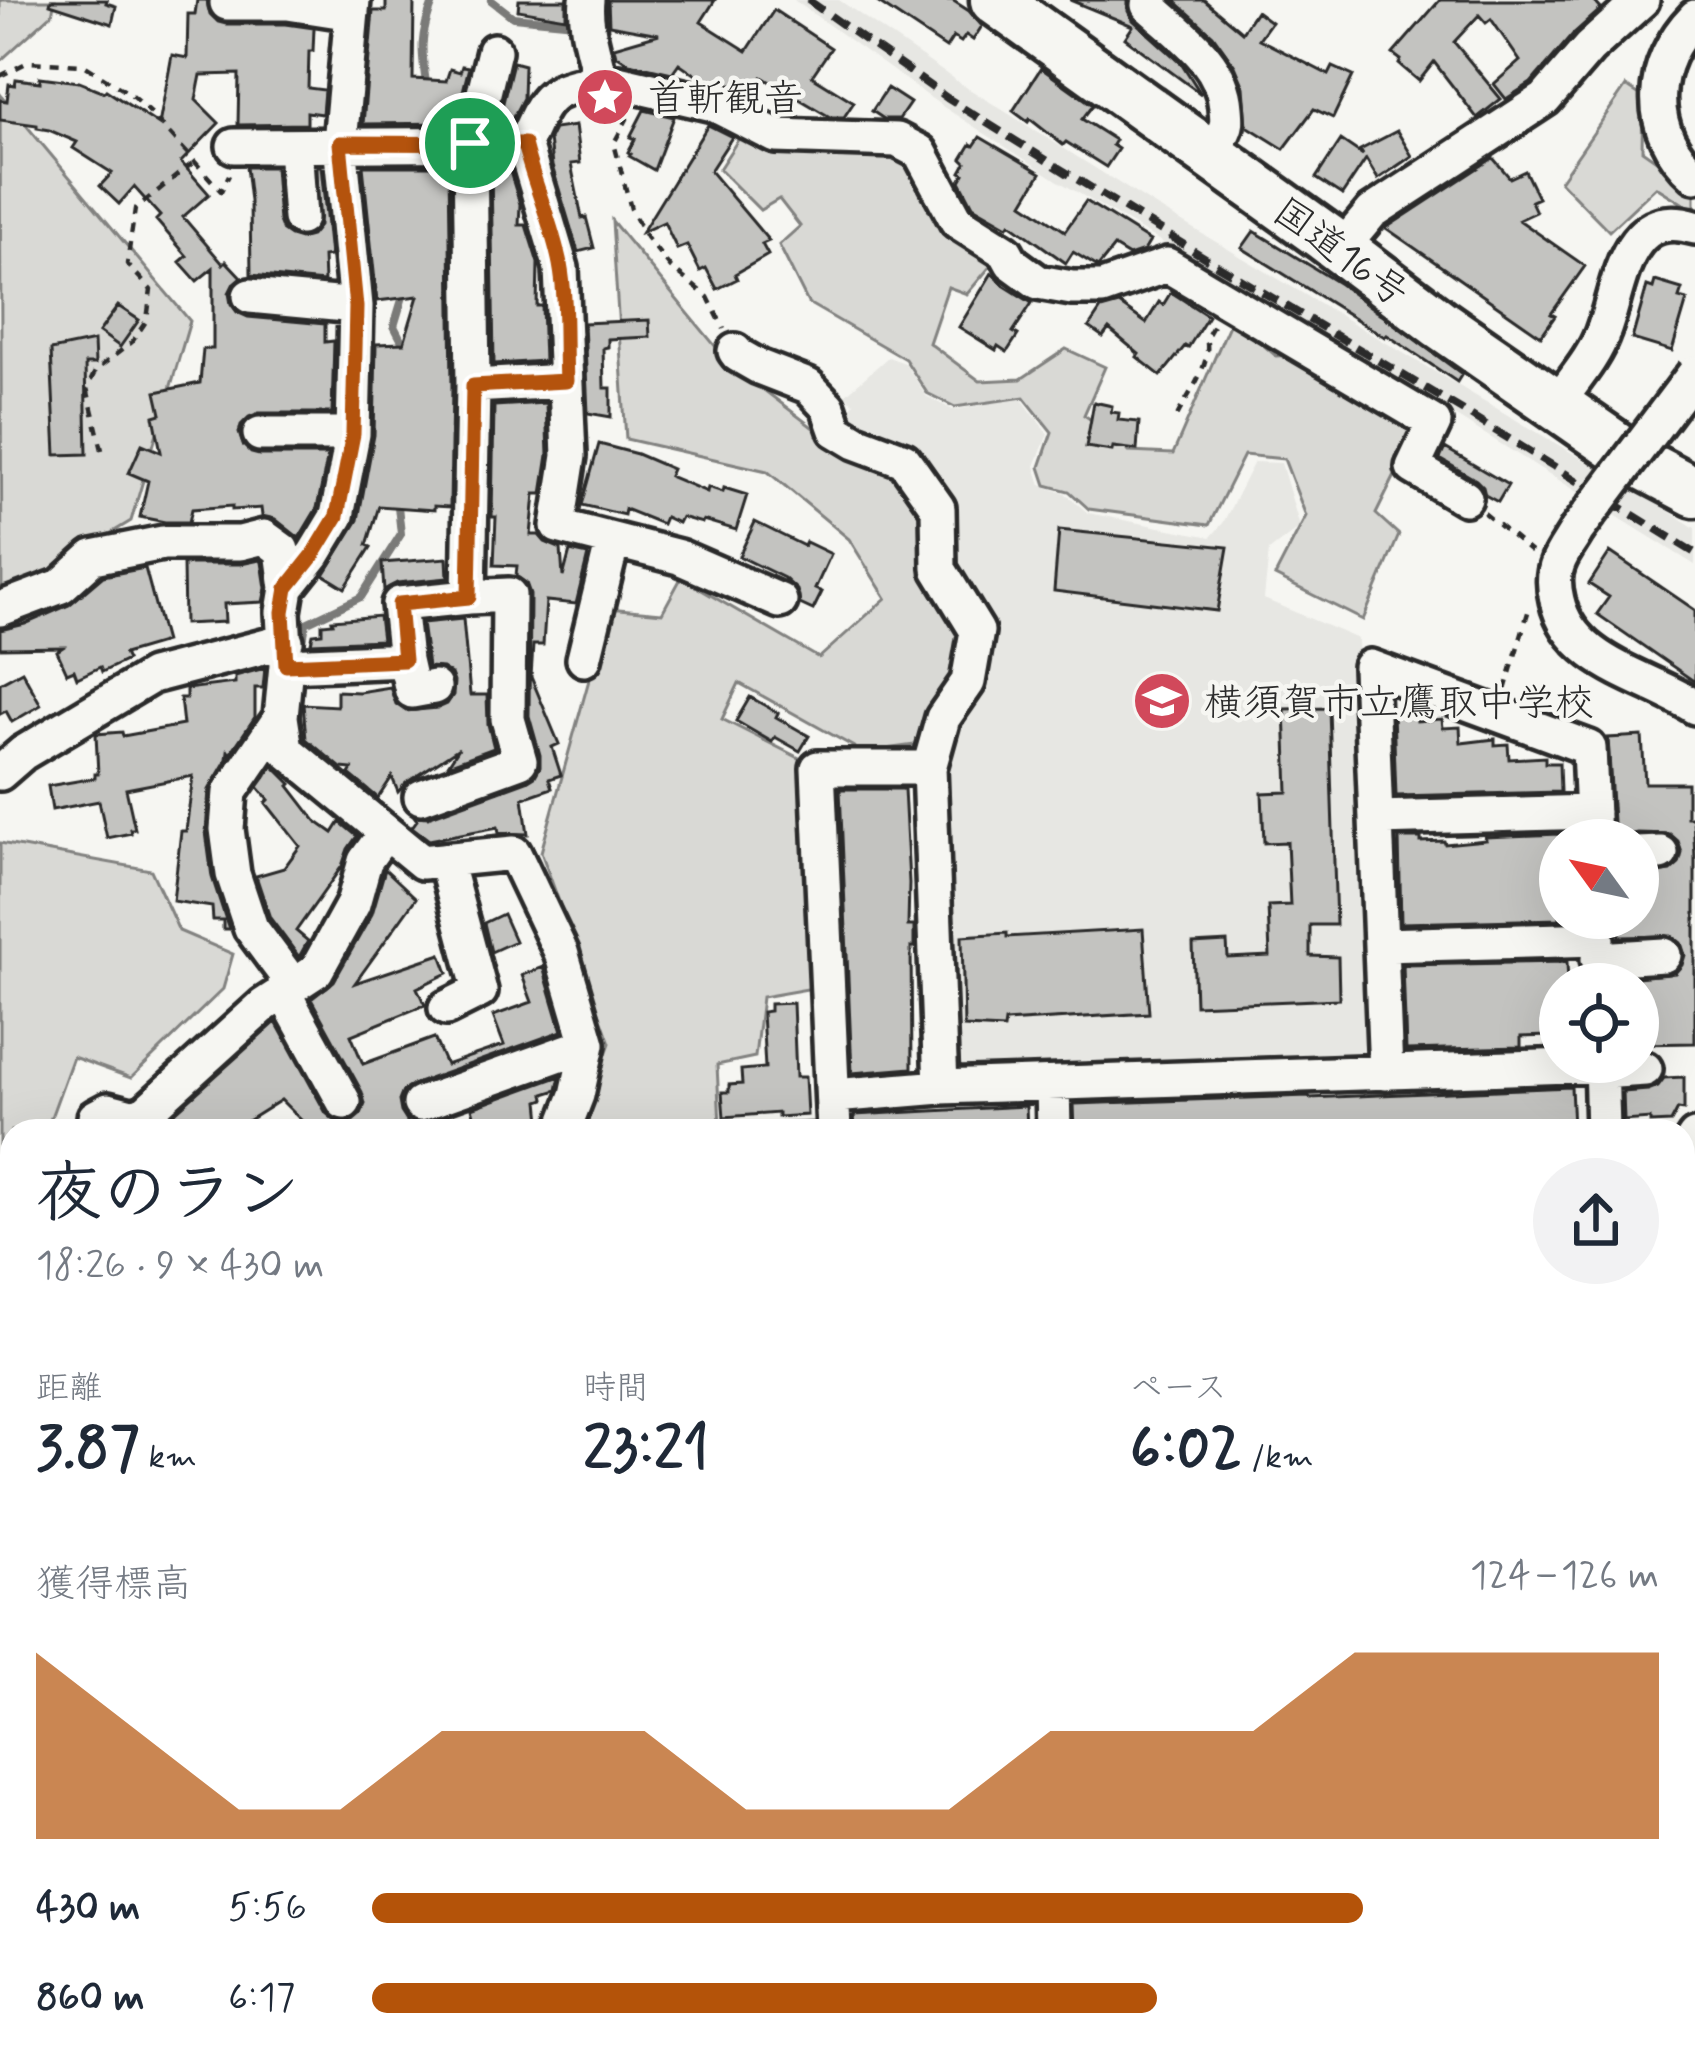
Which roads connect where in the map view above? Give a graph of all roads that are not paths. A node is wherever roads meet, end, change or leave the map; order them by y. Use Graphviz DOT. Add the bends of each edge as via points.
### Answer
graph roads {
  1 [pos="587,0"];
  2 [pos="995,0"];
  3 [pos="1035,0"];
  4 [pos="1152,0"];
  5 [pos="1642,0"];
  6 [pos="227,3"];
  7 [pos="353,6"];
  8 [pos="1695,17"];
  9 [pos="494,51"];
  10 [pos="596,94"];
  11 [pos="1222,135"];
  12 [pos="340,143"];
  13 [pos="471,143"];
  14 [pos="524,144"];
  15 [pos="234,146"];
  16 [pos="295,146"];
  17 [pos="1695,175"];
  18 [pos="299,218"];
  19 [pos="1695,227"];
  20 [pos="1347,240"];
  21 [pos="250,296"];
  22 [pos="356,307"];
  23 [pos="735,351"];
  24 [pos="1695,373"];
  25 [pos="566,381"];
  26 [pos="473,386"];
  27 [pos="1563,395"];
  28 [pos="260,434"];
  29 [pos="353,434"];
  30 [pos="1695,468"];
  31 [pos="1695,492"];
  32 [pos="1466,498"];
  33 [pos="613,540"];
  34 [pos="287,588"];
  35 [pos="469,597"];
  36 [pos="780,601"];
  37 [pos="0,609"];
  38 [pos="286,653"];
  39 [pos="584,659"];
  40 [pos="404,660"];
  41 [pos="434,687"];
  42 [pos="1695,707"];
  43 [pos="281,717"];
  44 [pos="929,768"];
  45 [pos="0,773"];
  46 [pos="421,797"];
  47 [pos="1378,818"];
  48 [pos="1593,819"];
  49 [pos="1539,824"];
  50 [pos="385,832"];
  51 [pos="446,860"];
  52 [pos="1382,945"];
  53 [pos="1597,950"];
  54 [pos="1664,956"];
  55 [pos="284,993"];
  56 [pos="446,1008"];
  57 [pos="588,1044"];
  58 [pos="1539,1069"];
  59 [pos="1387,1073"];
  60 [pos="1602,1083"];
  61 [pos="1053,1084"];
  62 [pos="941,1088"];
  63 [pos="834,1096"];
  64 [pos="344,1102"];
  65 [pos="420,1104"];
  66 [pos="94,1119"];
  67 [pos="567,1119"];
  68 [pos="834,1119"];
  69 [pos="1054,1119"];
  70 [pos="1603,1119"];
  1 -- 10 [label="street"];
  2 -- 20 [label="highway, 国道16号"];
  3 -- 11 [label="highway, 国道16号"];
  4 -- 11 [label="street" via="1148,5 1215,68 1226,100"];
  5 -- 20 [label="street" via="1531,111 1372,212"];
  6 -- 7 [label="street"];
  7 -- 12 [label="street"];
  8 -- 17 [label="street" via="1659,81 1665,137"];
  9 -- 13 [label="street"];
  10 -- 14 [label="street" via="566,87 551,93"];
  10 -- 32 [label="street" via="618,82 712,104 776,136 897,140 920,152 957,220 1038,282 1102,288 1167,265 1434,423 1413,467"];
  11 -- 20 [label="highway, 国道16号"];
  12 -- 13 [label="street"];
  12 -- 16 [label="street"];
  12 -- 22 [label="street"];
  13 -- 14 [label="street"];
  13 -- 26 [label="street"];
  14 -- 25 [label="street" via="561,268"];
  15 -- 16 [label="street"];
  16 -- 18 [label="street"];
  19 -- 27 [label="street" via="1664,225 1635,244 1604,331"];
  20 -- 27 [label="highway, 国道16号"];
  21 -- 22 [label="street"];
  22 -- 29 [label="street"];
  23 -- 44 [label="street" via="808,386 836,430 904,460 938,508 939,568 976,632 968,682 943,718"];
  24 -- 42 [label="street, bridge" via="1577,530 1554,586 1561,618 1585,647"];
  25 -- 26 [label="street"];
  25 -- 33 [label="street" via="569,456 558,526"];
  26 -- 35 [label="street"];
  27 -- 30 [label="highway, 国道16号"];
  27 -- 31 [label="highway, 国道16号" via="1640,463"];
  28 -- 29 [label="street"];
  29 -- 34 [label="street" via="337,516"];
  33 -- 36 [label="street" via="679,557"];
  33 -- 39 [label="street"];
  34 -- 37 [label="street" via="281,550 264,537 163,543 93,557 61,586"];
  34 -- 38 [label="street"];
  35 -- 40 [label="street" via="399,604"];
  35 -- 46 [label="street" via="509,595 508,719 520,761"];
  38 -- 40 [label="street"];
  38 -- 43 [label="street"];
  38 -- 45 [label="street" via="152,676"];
  40 -- 41 [label="street" via="412,691"];
  43 -- 50 [label="street" via="286,750"];
  43 -- 55 [label="street" via="230,792 227,829 250,928 286,975"];
  44 -- 62 [label="street"];
  44 -- 63 [label="street" via="818,768"];
  47 -- 48 [label="street" via="1370,667 1589,748"];
  47 -- 49 [label="street"];
  47 -- 52 [label="street"];
  50 -- 51 [label="street" via="422,862"];
  50 -- 55 [label="street" via="316,971"];
  51 -- 56 [label="street" via="480,991"];
  51 -- 57 [label="street" via="514,854 561,952"];
  52 -- 53 [label="street"];
  52 -- 59 [label="street"];
  53 -- 54 [label="street"];
  55 -- 64 [label="street"];
  55 -- 66 [label="street" via="147,1111 135,1117 108,1110"];
  57 -- 65 [label="street"];
  57 -- 67 [label="street"];
  58 -- 59 [label="street"];
  59 -- 61 [label="street"];
  60 -- 70 [label="street"];
  61 -- 62 [label="street"];
  61 -- 69 [label="street"];
  62 -- 63 [label="street"];
  63 -- 68 [label="street"];
}
